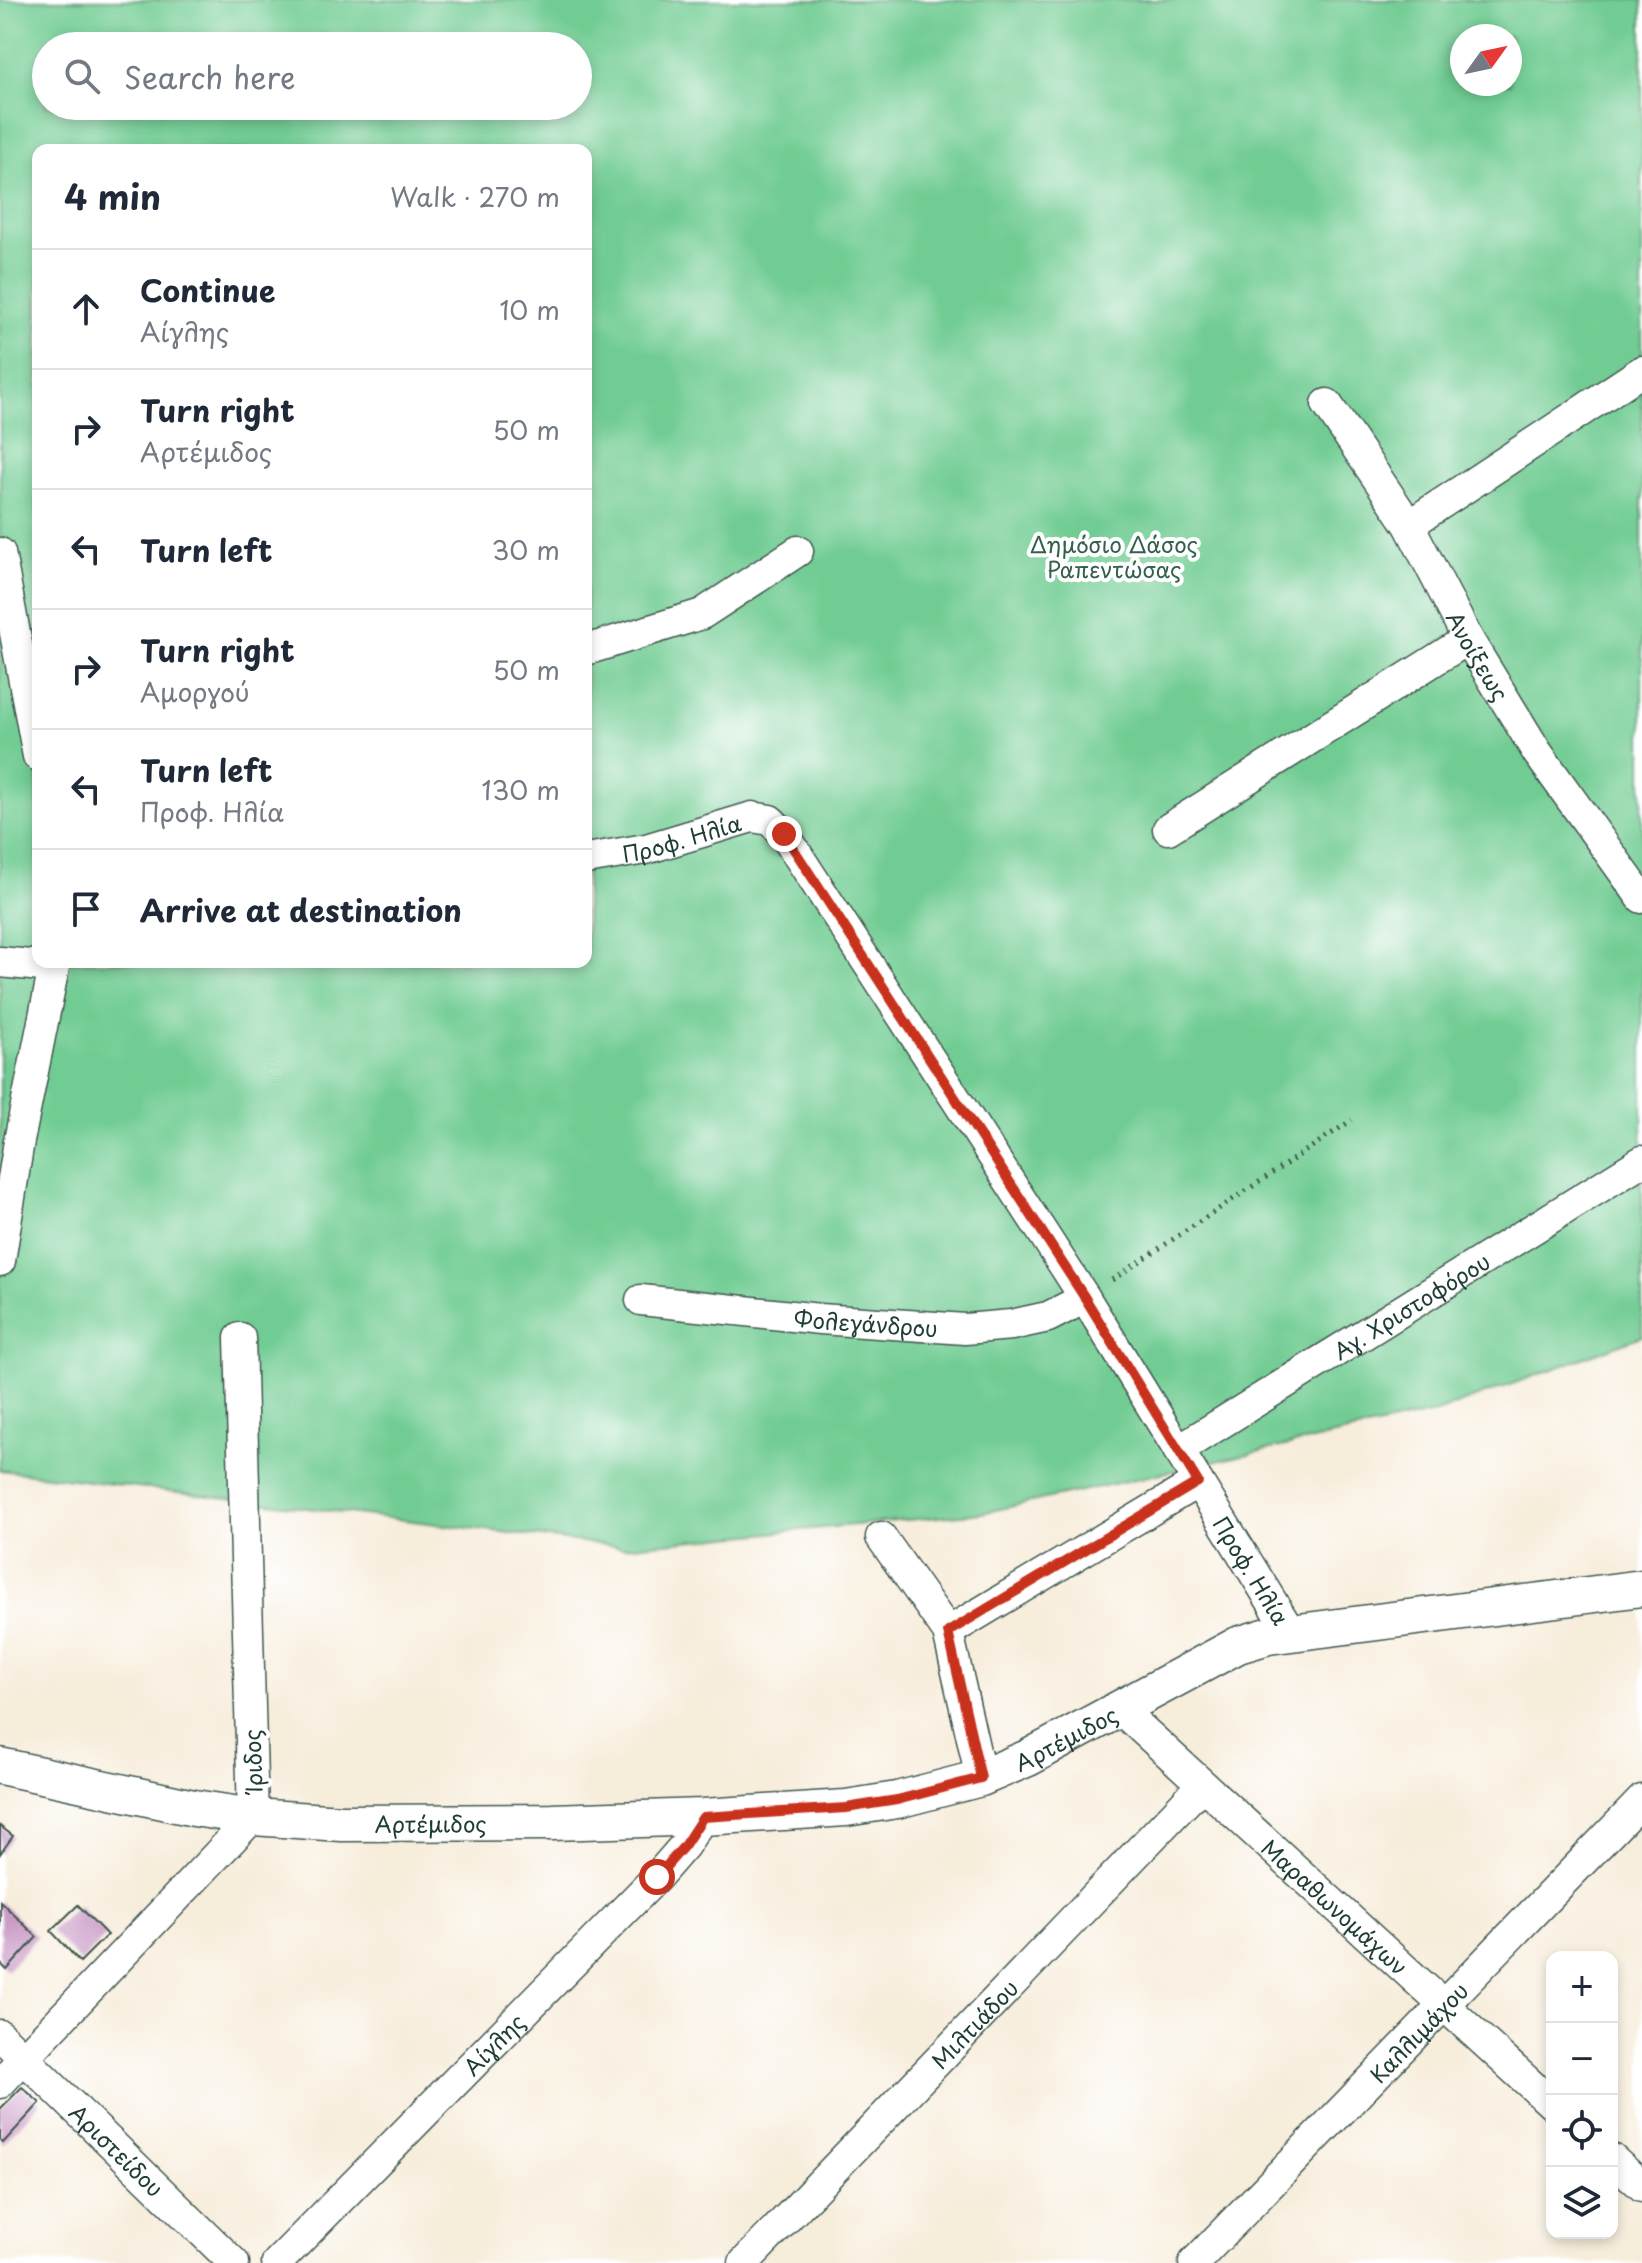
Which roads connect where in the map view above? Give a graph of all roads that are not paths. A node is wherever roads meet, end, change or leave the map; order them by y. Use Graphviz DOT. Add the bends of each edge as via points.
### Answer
graph roads {
  1 [pos="1642,371"];
  2 [pos="1327,404"];
  3 [pos="1409,525"];
  4 [pos="798,551"];
  5 [pos="0,553"];
  6 [pos="1468,639"];
  7 [pos="592,648"];
  8 [pos="32,724"];
  9 [pos="1168,829"];
  10 [pos="592,858"];
  11 [pos="1642,898"];
  12 [pos="0,962"];
  13 [pos="32,964"];
  14 [pos="52,968"];
  15 [pos="1642,1161"];
  16 [pos="0,1261"];
  17 [pos="1085,1298"];
  18 [pos="641,1300"];
  19 [pos="240,1338"];
  20 [pos="1178,1450"];
  21 [pos="1198,1482"];
  22 [pos="881,1537"];
  23 [pos="1642,1588"];
  24 [pos="948,1632"];
  25 [pos="1291,1633"];
  26 [pos="1120,1709"];
  27 [pos="0,1766"];
  28 [pos="981,1778"];
  29 [pos="1202,1785"];
  30 [pos="1642,1800"];
  31 [pos="253,1817"];
  32 [pos="703,1817"];
  33 [pos="1443,2005"];
  34 [pos="0,2035"];
  35 [pos="24,2059"];
  36 [pos="0,2083"];
  37 [pos="1546,2099"];
  38 [pos="1618,2164"];
  39 [pos="1642,2186"];
  40 [pos="234,2263"];
  41 [pos="277,2263"];
  42 [pos="744,2263"];
  43 [pos="1194,2263"];
  1 -- 3 [label="street"];
  2 -- 3 [label="street, Ανοίξεως"];
  3 -- 6 [label="street, Ανοίξεως"];
  4 -- 7 [label="street" via="702,614"];
  5 -- 8 [label="street"];
  6 -- 9 [label="street"];
  6 -- 11 [label="street, Ανοίξεως" via="1537,752"];
  10 -- 17 [label="street, Προφ. Ηλία" via="646,849 752,817 770,820 797,851"];
  12 -- 13 [label="street"];
  14 -- 16 [label="street"];
  15 -- 20 [label="street, Αγ. Χριστοφόρου"];
  17 -- 18 [label="street, Φολεγάνδρου" via="1048,1317 965,1329"];
  17 -- 20 [label="street, Προφ. Ηλία"];
  19 -- 31 [label="street, Ίριδος"];
  20 -- 21 [label="street, Προφ. Ηλία"];
  21 -- 24 [label="street"];
  21 -- 25 [label="street, Προφ. Ηλία"];
  22 -- 24 [label="street"];
  23 -- 25 [label="street, Αρτέμιδος"];
  24 -- 28 [label="street"];
  25 -- 26 [label="street, Αρτέμιδος" via="1238,1645"];
  26 -- 28 [label="street, Αρτέμιδος"];
  26 -- 29 [label="street, Μαραθωνομάχων"];
  27 -- 31 [label="street, Αρτέμιδος"];
  28 -- 32 [label="street, Αρτέμιδος" via="859,1806"];
  29 -- 33 [label="street, Μαραθωνομάχων"];
  29 -- 42 [label="street, Μιλτιάδου"];
  30 -- 33 [label="street, Καλλιμάχου"];
  31 -- 32 [label="street, Αρτέμιδος" via="341,1823"];
  31 -- 35 [label="street, Ίριδος"];
  32 -- 41 [label="street, Αίγλης" via="657,1877"];
  33 -- 37 [label="street, Μαραθωνομάχων"];
  33 -- 43 [label="street, Καλλιμάχου"];
  34 -- 35 [label="street, Αριστείδου"];
  35 -- 36 [label="street, Ίριδος"];
  35 -- 40 [label="street, Αριστείδου"];
  38 -- 39 [label="street"];
}
